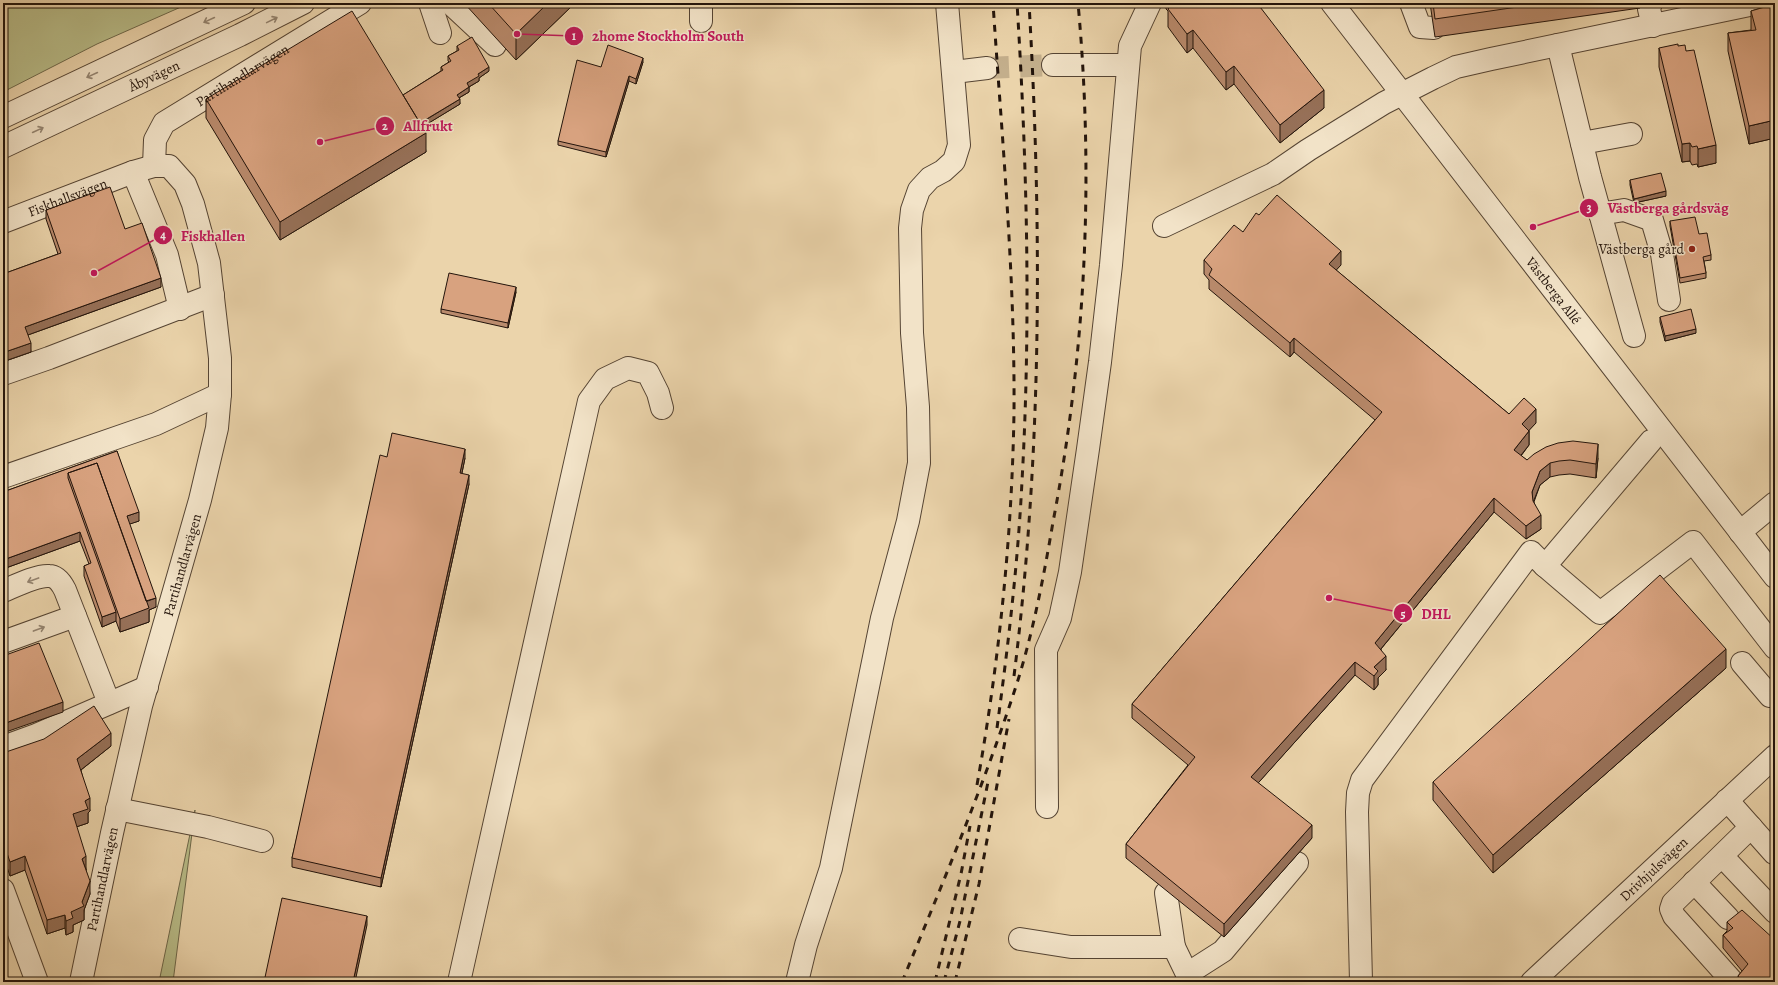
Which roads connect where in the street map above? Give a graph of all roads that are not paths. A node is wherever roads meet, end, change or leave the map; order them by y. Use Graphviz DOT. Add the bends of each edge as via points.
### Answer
graph roads {
  1 [pos="244,3"];
  2 [pos="303,3"];
  3 [pos="360,3"];
  4 [pos="430,3"];
  5 [pos="450,3"];
  6 [pos="947,3"];
  7 [pos="1150,3"];
  8 [pos="1332,3"];
  9 [pos="1411,3"];
  10 [pos="1651,3"];
  11 [pos="1759,3"];
  12 [pos="1653,26"];
  13 [pos="1434,28"];
  14 [pos="440,33"];
  15 [pos="495,45"];
  16 [pos="1558,45"];
  17 [pos="1053,65"];
  18 [pos="1128,65"];
  19 [pos="987,68"];
  20 [pos="954,72"];
  21 [pos="1403,94"];
  22 [pos="3,117"];
  23 [pos="1631,134"];
  24 [pos="1582,143"];
  25 [pos="3,147"];
  26 [pos="154,166"];
  27 [pos="133,172"];
  28 [pos="1600,214"];
  29 [pos="3,222"];
  30 [pos="1164,226"];
  31 [pos="213,295"];
  32 [pos="1669,300"];
  33 [pos="180,309"];
  34 [pos="1634,336"];
  35 [pos="3,374"];
  36 [pos="220,394"];
  37 [pos="662,408"];
  38 [pos="1651,441"];
  39 [pos="3,477"];
  40 [pos="1775,503"];
  41 [pos="1740,532"];
  42 [pos="1545,566"];
  43 [pos="1775,577"];
  44 [pos="3,591"];
  45 [pos="75,616"];
  46 [pos="3,642"];
  47 [pos="1775,648"];
  48 [pos="1742,663"];
  49 [pos="147,687"];
  50 [pos="1775,692"];
  51 [pos="109,703"];
  52 [pos="3,747"];
  53 [pos="1775,756"];
  54 [pos="1727,800"];
  55 [pos="1047,807"];
  56 [pos="117,809"];
  57 [pos="1751,827"];
  58 [pos="262,841"];
  59 [pos="1775,853"];
  60 [pos="1723,857"];
  61 [pos="1297,863"];
  62 [pos="1694,882"];
  63 [pos="3,890"];
  64 [pos="1166,893"];
  65 [pos="1775,912"];
  66 [pos="1728,918"];
  67 [pos="9,922"];
  68 [pos="1020,939"];
  69 [pos="1174,947"];
  70 [pos="1186,978"];
  71 [pos="37,982"];
  72 [pos="81,982"];
  73 [pos="458,982"];
  74 [pos="797,982"];
  75 [pos="1361,982"];
  76 [pos="1532,982"];
  77 [pos="1733,982"];
  1 -- 22 [label="street, Åbyvägen, one-way"];
  25 -- 2 [label="street, Åbyvägen, one-way" via="240,36"];
  3 -- 26 [label="street, Partihandlarvägen" via="164,123 155,140"];
  4 -- 14 [label="street"];
  5 -- 15 [label="street"];
  6 -- 20 [label="street"];
  7 -- 18 [label="street" via="1130,46"];
  8 -- 21 [label="street, Västberga Allé"];
  9 -- 13 [label="street" via="1420,27"];
  10 -- 12 [label="street" via="1649,9"];
  11 -- 12 [label="street"];
  12 -- 16 [label="street"];
  16 -- 21 [label="street" via="1456,67"];
  16 -- 24 [label="street"];
  17 -- 18 [label="street"];
  18 -- 55 [label="street" via="1100,362 1088,449 1070,572 1060,618 1046,650"];
  19 -- 20 [label="street"];
  20 -- 74 [label="street" via="958,152 954,161 930,178 919,190 912,210 910,228 912,333 918,407 919,463 908,520 882,618 831,868 804,951"];
  21 -- 30 [label="street" via="1308,150 1273,174"];
  21 -- 41 [label="street, Västberga Allé"];
  23 -- 24 [label="street"];
  24 -- 28 [label="street"];
  26 -- 27 [label="street, Partihandlarvägen"];
  26 -- 31 [label="street, Partihandlarvägen" via="169,166 185,184 209,263"];
  27 -- 29 [label="street, Fiskhallsvägen"];
  27 -- 33 [label="street" via="167,255"];
  28 -- 32 [label="street" via="1624,210 1652,220 1662,254"];
  28 -- 34 [label="street"];
  31 -- 33 [label="street"];
  31 -- 36 [label="street, Partihandlarvägen" via="220,358"];
  33 -- 35 [label="street"];
  36 -- 39 [label="street" via="156,424"];
  36 -- 49 [label="street, Partihandlarvägen" via="216,428 200,500"];
  37 -- 73 [label="street" via="648,373 628,368 605,379 589,401"];
  38 -- 42 [label="street"];
  40 -- 41 [label="street"];
  41 -- 43 [label="street, Västberga Allé"];
  42 -- 47 [label="street" via="1600,613 1693,542"];
  42 -- 75 [label="street" via="1530,552 1362,780 1356,812"];
  45 -- 44 [label="street, one-way" via="59,580 50,576"];
  46 -- 45 [label="street, one-way"];
  45 -- 51 [label="street"];
  48 -- 50 [label="street" via="1770,696"];
  49 -- 51 [label="street"];
  49 -- 56 [label="street, Partihandlarvägen"];
  51 -- 52 [label="street"];
  53 -- 54 [label="street, Drivhjulsvägen"];
  54 -- 57 [label="street"];
  54 -- 76 [label="street, Drivhjulsvägen"];
  56 -- 58 [label="street" via="208,827"];
  56 -- 72 [label="street, Partihandlarvägen"];
  57 -- 59 [label="street"];
  57 -- 60 [label="street"];
  60 -- 62 [label="street"];
  60 -- 65 [label="street"];
  61 -- 70 [label="street" via="1223,951"];
  62 -- 66 [label="street"];
  62 -- 77 [label="street" via="1673,903 1671,909 1674,916"];
  63 -- 67 [label="street"];
  64 -- 69 [label="street"];
  67 -- 71 [label="street"];
  68 -- 69 [label="street" via="1071,947"];
  69 -- 70 [label="street"];
}
